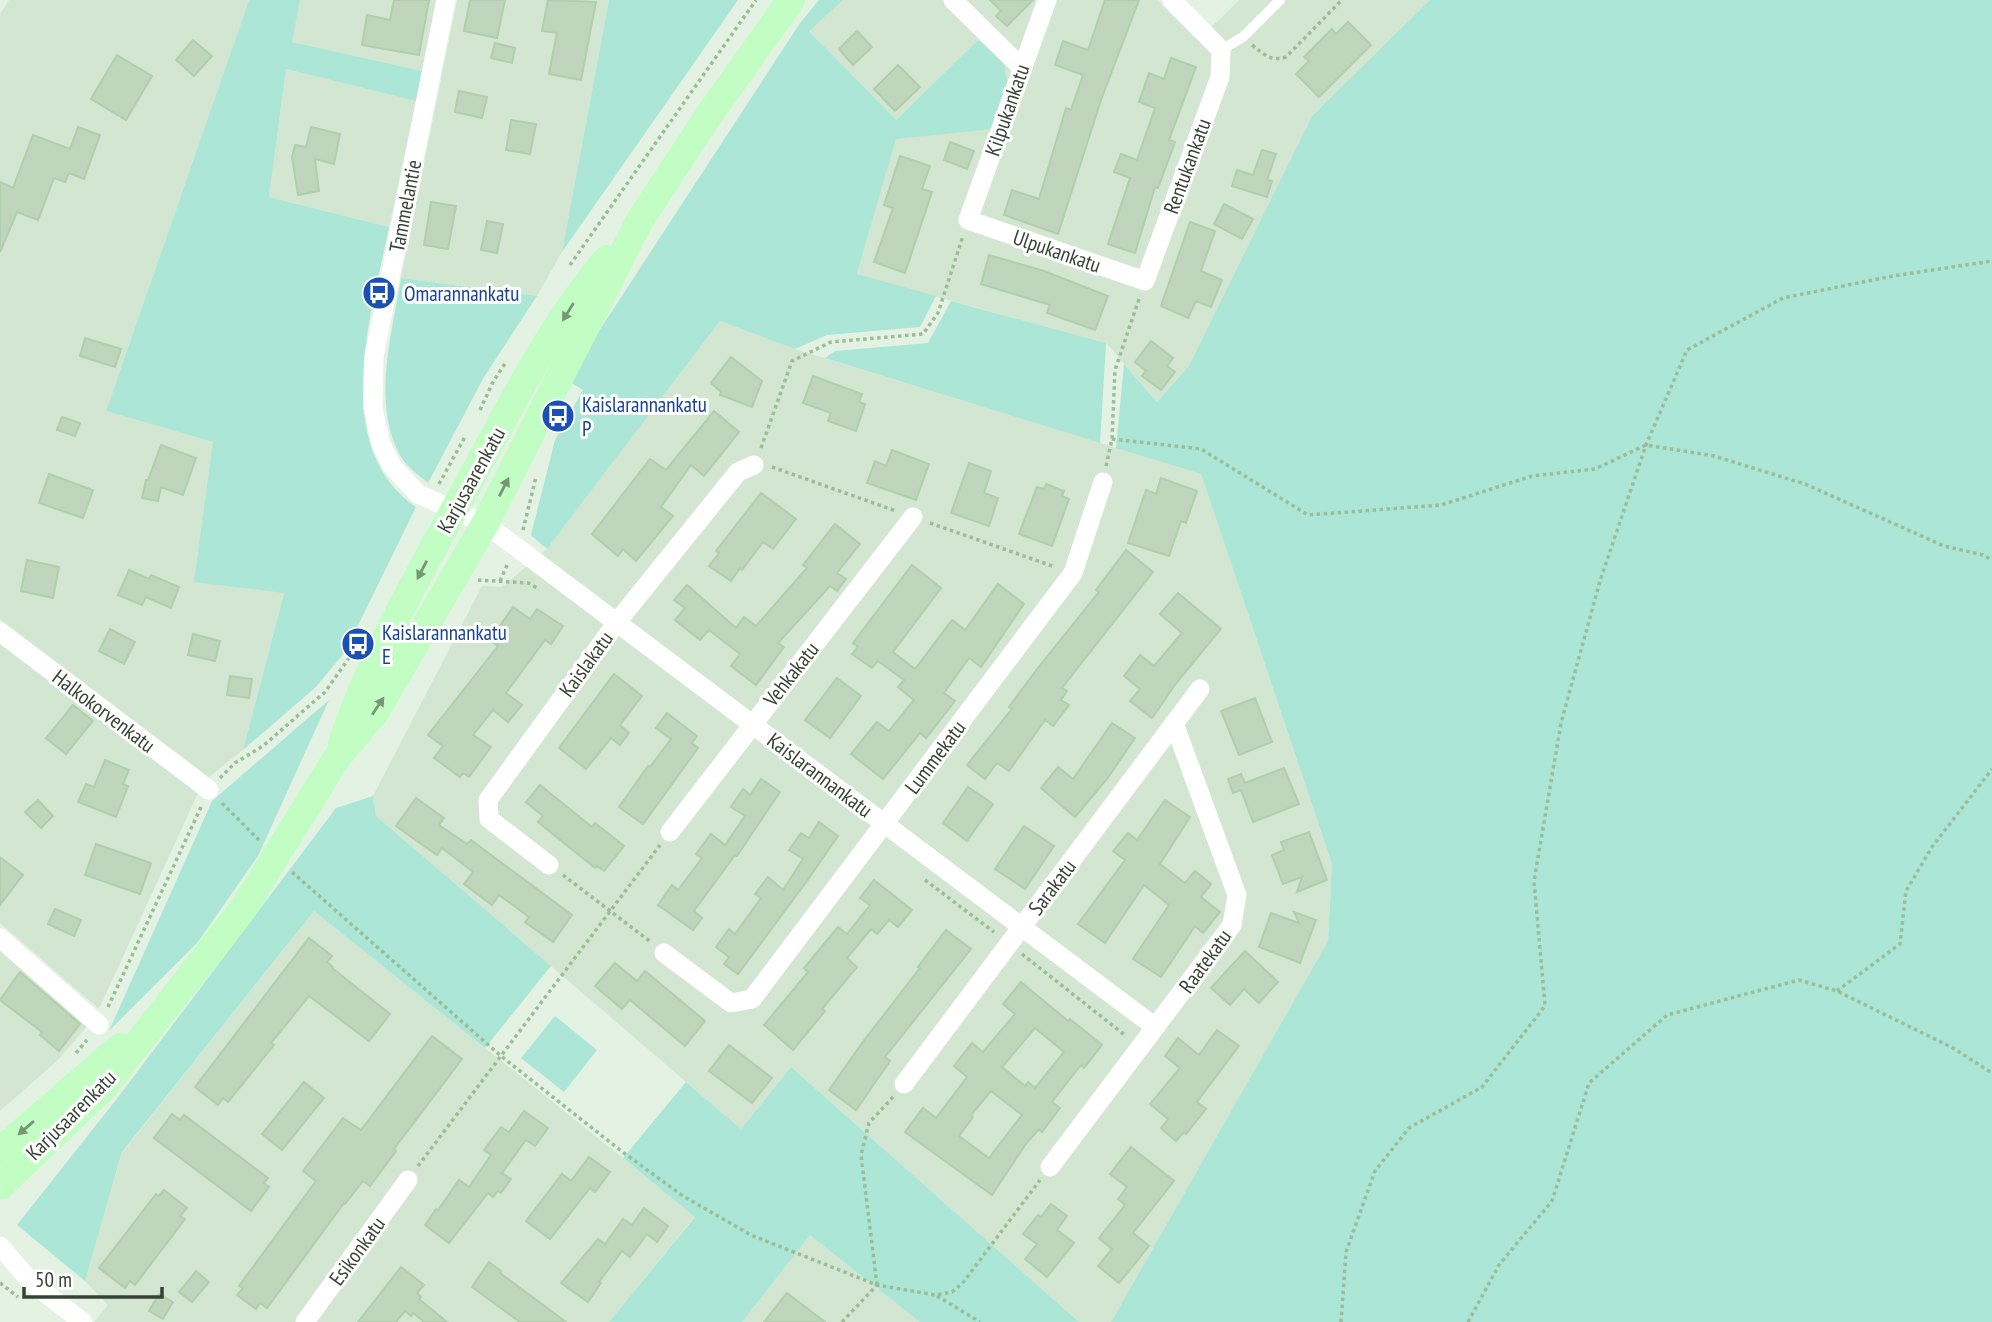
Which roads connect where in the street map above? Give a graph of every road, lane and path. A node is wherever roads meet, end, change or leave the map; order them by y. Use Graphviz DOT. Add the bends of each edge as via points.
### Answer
graph roads {
  1 [pos="446,0"];
  2 [pos="756,0"];
  3 [pos="791,0"];
  4 [pos="953,0"];
  5 [pos="1047,0"];
  6 [pos="1172,0"];
  7 [pos="1280,0"];
  8 [pos="1342,0"];
  9 [pos="1242,37"];
  10 [pos="1221,50"];
  11 [pos="1022,68"];
  12 [pos="640,219"];
  13 [pos="968,220"];
  14 [pos="1992,261"];
  15 [pos="565,273"];
  16 [pos="1145,281"];
  17 [pos="507,360"];
  18 [pos="478,414"];
  19 [pos="471,426"];
  20 [pos="1112,439"];
  21 [pos="1646,445"];
  22 [pos="754,466"];
  23 [pos="1102,482"];
  24 [pos="442,505"];
  25 [pos="913,517"];
  26 [pos="485,524"];
  27 [pos="1992,560"];
  28 [pos="455,577"];
  29 [pos="550,594"];
  30 [pos="617,622"];
  31 [pos="0,632"];
  32 [pos="354,652"];
  33 [pos="1200,689"];
  34 [pos="1174,723"];
  35 [pos="752,724"];
  36 [pos="336,759"];
  37 [pos="1992,769"];
  38 [pos="209,790"];
  39 [pos="885,824"];
  40 [pos="670,832"];
  41 [pos="550,865"];
  42 [pos="925,880"];
  43 [pos="337,911"];
  44 [pos="610,911"];
  45 [pos="1022,927"];
  46 [pos="0,938"];
  47 [pos="1009,944"];
  48 [pos="664,953"];
  49 [pos="1837,990"];
  50 [pos="165,1008"];
  51 [pos="99,1025"];
  52 [pos="1155,1027"];
  53 [pos="1140,1047"];
  54 [pos="501,1056"];
  55 [pos="71,1059"];
  56 [pos="1992,1073"];
  57 [pos="904,1084"];
  58 [pos="0,1151"];
  59 [pos="1050,1167"];
  60 [pos="408,1180"];
  61 [pos="0,1186"];
  62 [pos="0,1246"];
  63 [pos="877,1285"];
  64 [pos="936,1295"];
  65 [pos="83,1322"];
  66 [pos="305,1322"];
  67 [pos="842,1322"];
  68 [pos="980,1322"];
  69 [pos="1341,1322"];
  70 [pos="1468,1322"];
  1 -- 24 [label="street, Tammelantie" via="374,357 373,396 381,444 392,466 418,494"];
  2 -- 15 [label="path"];
  3 -- 12 [label="street, Karjusaarenkatu"];
  4 -- 11 [label="street"];
  5 -- 11 [label="street, Kilpukankatu"];
  6 -- 10 [label="street"];
  7 -- 9 [label="lane"];
  8 -- 9 [label="path" via="1278,60"];
  9 -- 10 [label="lane"];
  10 -- 16 [label="street, Rentukankatu" via="1220,77"];
  11 -- 13 [label="street, Kilpukankatu"];
  12 -- 24 [label="street, Karjusaarenkatu, one-way" via="586,284"];
  26 -- 12 [label="street, Karjusaarenkatu, one-way"];
  13 -- 16 [label="street, Ulpukankatu"];
  13 -- 22 [label="path" via="937,313 923,334 831,342 792,361"];
  14 -- 21 [label="path" via="1783,298 1687,350"];
  16 -- 20 [label="path" via="1115,370"];
  17 -- 18 [label="path"];
  19 -- 24 [label="path"];
  20 -- 21 [label="path" via="1201,449 1308,515 1441,505 1532,476 1595,469"];
  20 -- 23 [label="path"];
  21 -- 27 [label="path" via="1714,456 1805,484 1944,546"];
  21 -- 69 [label="path" via="1600,581 1561,723 1534,881 1545,1006 1482,1087 1409,1128 1375,1171 1346,1252"];
  22 -- 30 [label="street, Kaislakatu" via="738,472"];
  23 -- 39 [label="street, Lummekatu" via="1073,573"];
  24 -- 26 [label="street, Tammelantie"];
  24 -- 36 [label="street, Karjusaarenkatu, one-way" via="355,702"];
  25 -- 35 [label="street, Vehkakatu"];
  26 -- 28 [label="street, Karjusaarenkatu"];
  26 -- 30 [label="street, Kaislarannankatu"];
  28 -- 29 [label="path" via="464,583 480,579 528,583"];
  36 -- 28 [label="street, Karjusaarenkatu, one-way" via="376,711"];
  30 -- 35 [label="street, Kaislarannankatu"];
  30 -- 41 [label="street, Kaislakatu" via="488,800 489,819"];
  31 -- 38 [label="street, Halkokorvenkatu"];
  32 -- 38 [label="path" via="325,692 263,746 235,763"];
  33 -- 34 [label="street, Sarakatu"];
  34 -- 45 [label="street, Sarakatu"];
  34 -- 52 [label="street, Raatekatu" via="1237,895 1232,925"];
  35 -- 39 [label="street, Kaislarannankatu"];
  35 -- 40 [label="street, Vehkakatu"];
  36 -- 50 [label="street, Karjusaarenkatu" via="243,909"];
  37 -- 49 [label="path" via="1932,847 1906,891 1900,944"];
  38 -- 51 [label="path"];
  39 -- 45 [label="street, Kaislarannankatu"];
  39 -- 48 [label="street, Lummekatu" via="752,999 731,1003"];
  40 -- 44 [label="path"];
  41 -- 44 [label="path"];
  42 -- 47 [label="path"];
  43 -- 54 [label="path"];
  44 -- 48 [label="path"];
  44 -- 54 [label="path"];
  45 -- 47 [label="street, Sarakatu"];
  45 -- 52 [label="street, Kaislarannankatu"];
  46 -- 51 [label="street"];
  47 -- 53 [label="path"];
  47 -- 57 [label="street, Sarakatu"];
  49 -- 56 [label="path" via="1953,1048"];
  49 -- 70 [label="path" via="1799,980 1667,1016 1589,1083 1552,1201 1499,1265"];
  50 -- 58 [label="street, Karjusaarenkatu, one-way"];
  50 -- 61 [label="street, Karjusaarenkatu" via="102,1089"];
  51 -- 55 [label="path"];
  52 -- 53 [label="street, Raatekatu"];
  53 -- 59 [label="street, Raatekatu"];
  54 -- 60 [label="path"];
  54 -- 63 [label="path" via="683,1196 751,1234"];
  57 -- 63 [label="path" via="869,1123 861,1154"];
  59 -- 64 [label="path" via="962,1284"];
  60 -- 66 [label="street, Esikonkatu"];
  62 -- 65 [label="street" via="32,1283"];
  63 -- 64 [label="path"];
  63 -- 67 [label="path"];
  64 -- 68 [label="path"];
}
